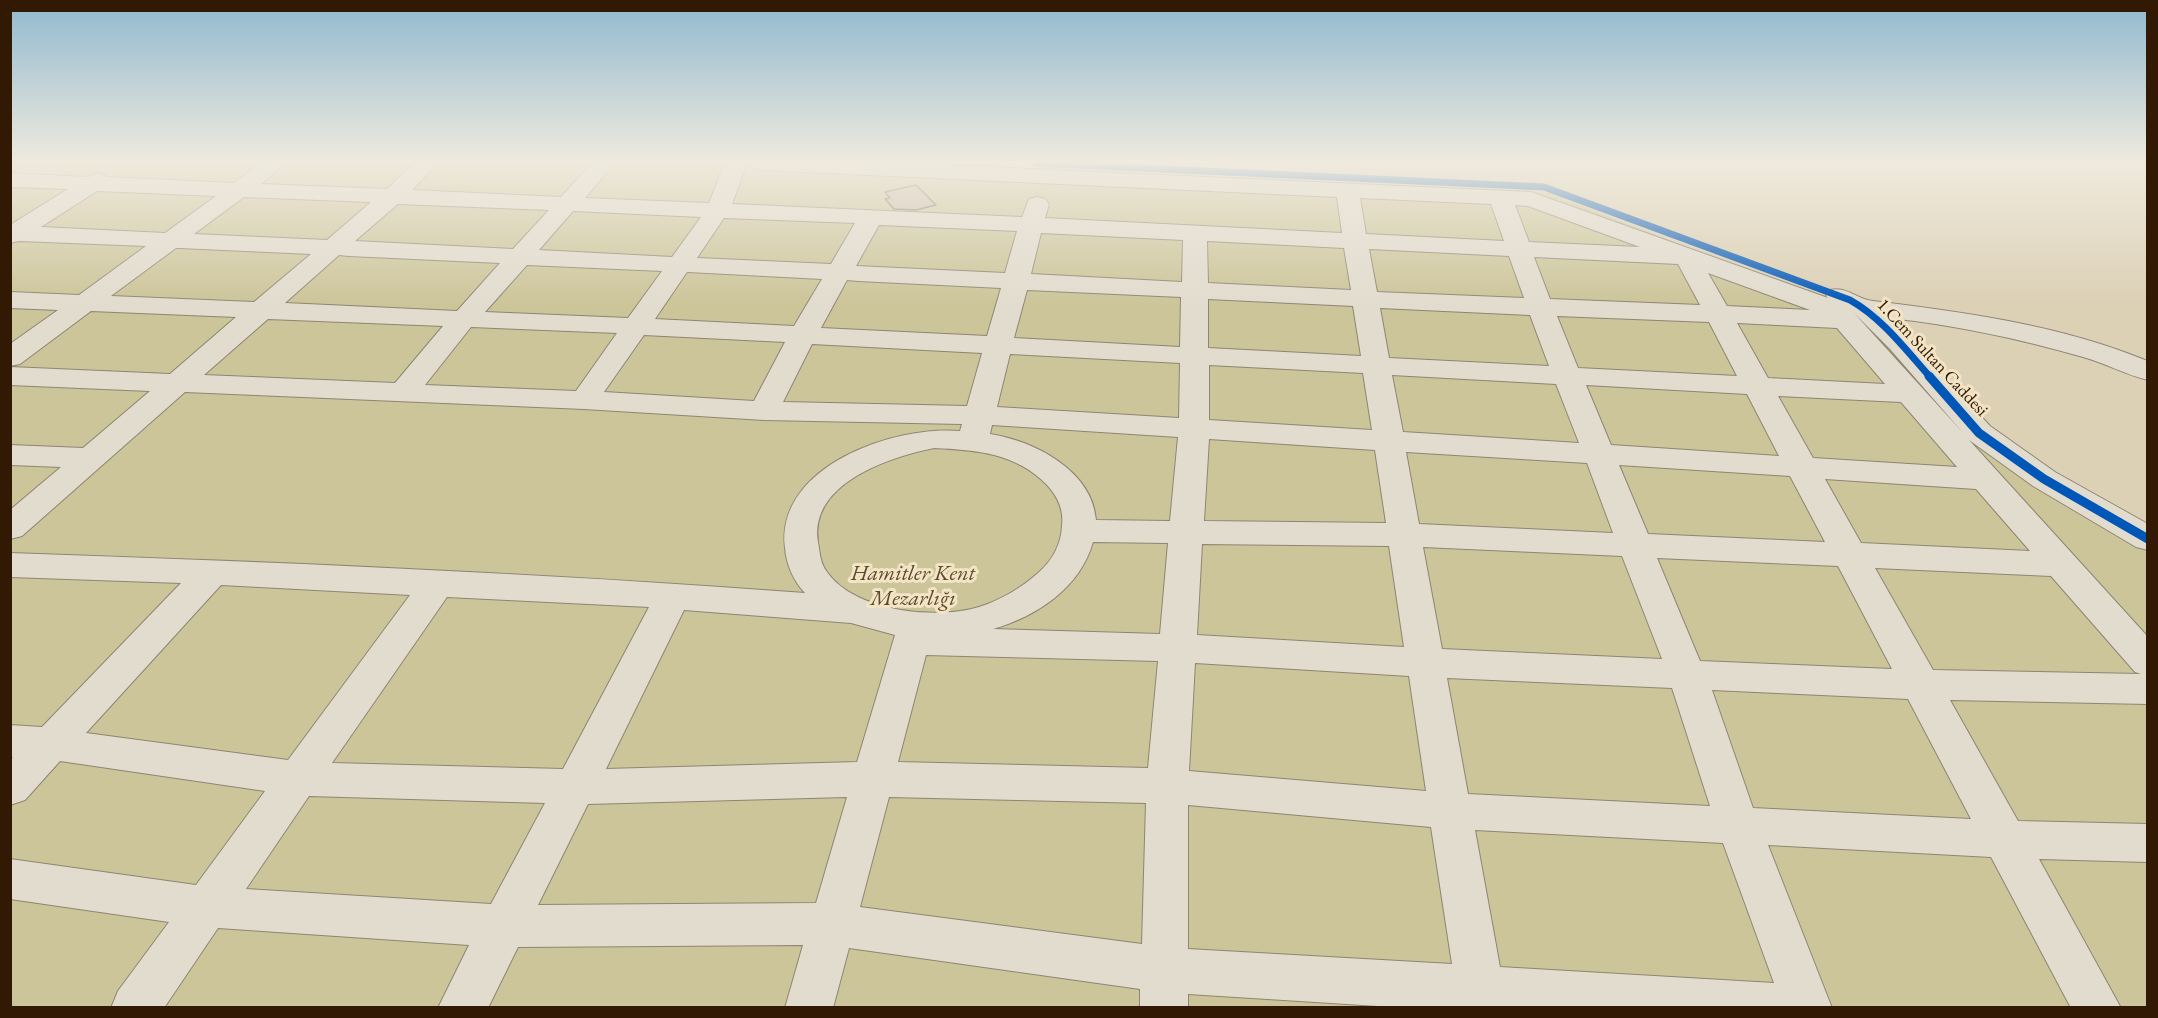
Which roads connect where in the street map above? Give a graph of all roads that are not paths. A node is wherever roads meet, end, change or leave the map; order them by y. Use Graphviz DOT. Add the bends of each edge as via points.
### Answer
graph roads {
  1 [pos="718,210"];
  2 [pos="50,211"];
  3 [pos="212,211"];
  4 [pos="376,211"];
  5 [pos="564,211"];
  6 [pos="729,211"];
  7 [pos="1011,211"];
  8 [pos="1033,211"];
  9 [pos="1350,211"];
  10 [pos="1505,211"];
  11 [pos="1562,211"];
  12 [pos="1608,211"];
  13 [pos="871,217"];
  14 [pos="1030,225"];
  15 [pos="1195,232"];
  16 [pos="12,234"];
  17 [pos="172,240"];
  18 [pos="1355,241"];
  19 [pos="333,248"];
  20 [pos="1519,248"];
  21 [pos="1687,257"];
  22 [pos="518,258"];
  23 [pos="678,266"];
  24 [pos="838,274"];
  25 [pos="1017,280"];
  26 [pos="1195,289"];
  27 [pos="1365,299"];
  28 [pos="10,300"];
  29 [pos="86,303"];
  30 [pos="1540,307"];
  31 [pos="261,310"];
  32 [pos="1718,313"];
  33 [pos="1855,314"];
  34 [pos="464,319"];
  35 [pos="634,326"];
  36 [pos="803,335"];
  37 [pos="998,345"];
  38 [pos="1194,356"];
  39 [pos="10,358"];
  40 [pos="1376,365"];
  41 [pos="2148,372"];
  42 [pos="10,376"];
  43 [pos="1568,376"];
  44 [pos="178,383"];
  45 [pos="1757,386"];
  46 [pos="403,392"];
  47 [pos="1913,394"];
  48 [pos="584,400"];
  49 [pos="764,411"];
  50 [pos="976,427"];
  51 [pos="1194,430"];
  52 [pos="1389,442"];
  53 [pos="10,455"];
  54 [pos="1599,455"];
  55 [pos="91,458"];
  56 [pos="1802,468"];
  57 [pos="1987,479"];
  58 [pos="10,528"];
  59 [pos="1080,531"];
  60 [pos="1184,533"];
  61 [pos="1405,535"];
  62 [pos="2148,539"];
  63 [pos="1635,546"];
  64 [pos="1850,556"];
  65 [pos="2061,564"];
  66 [pos="10,565"];
  67 [pos="212,572"];
  68 [pos="436,585"];
  69 [pos="673,596"];
  70 [pos="851,610"];
  71 [pos="914,633"];
  72 [pos="1176,648"];
  73 [pos="2148,662"];
  74 [pos="1426,663"];
  75 [pos="1687,675"];
  76 [pos="1921,685"];
  77 [pos="2148,689"];
  78 [pos="10,741"];
  79 [pos="52,744"];
  80 [pos="298,779"];
  81 [pos="872,779"];
  82 [pos="1167,786"];
  83 [pos="575,787"];
  84 [pos="10,788"];
  85 [pos="1450,811"];
  86 [pos="1738,825"];
  87 [pos="2005,839"];
  88 [pos="2148,843"];
  89 [pos="10,879"];
  90 [pos="206,907"];
  91 [pos="831,924"];
  92 [pos="504,926"];
  93 [pos="1165,989"];
  94 [pos="1481,999"];
  95 [pos="135,1008"];
  96 [pos="462,1008"];
  97 [pos="809,1008"];
  98 [pos="1798,1008"];
  99 [pos="1808,1008"];
  100 [pos="2097,1008"];
  1 -- 23 [label="street"];
  2 -- 16 [label="street"];
  3 -- 17 [label="street"];
  4 -- 19 [label="street"];
  5 -- 22 [label="street"];
  6 -- 13 [label="street"];
  7 -- 14 [label="street"];
  8 -- 14 [label="street"];
  9 -- 18 [label="street"];
  10 -- 20 [label="street"];
  11 -- 21 [label="street"];
  12 -- 33 [label="street, 1.Cem Sultan Caddesi" via="1850,300"];
  13 -- 14 [label="street"];
  13 -- 24 [label="street"];
  14 -- 15 [label="street"];
  14 -- 25 [label="street"];
  15 -- 18 [label="street"];
  15 -- 26 [label="street"];
  16 -- 17 [label="street"];
  17 -- 19 [label="street"];
  17 -- 29 [label="street"];
  18 -- 20 [label="street"];
  18 -- 27 [label="street"];
  19 -- 22 [label="street"];
  19 -- 31 [label="street"];
  20 -- 21 [label="street"];
  20 -- 30 [label="street"];
  21 -- 32 [label="street"];
  21 -- 33 [label="street"];
  22 -- 23 [label="street"];
  22 -- 34 [label="street"];
  23 -- 24 [label="street"];
  23 -- 35 [label="street"];
  24 -- 25 [label="street"];
  24 -- 36 [label="street"];
  25 -- 26 [label="street"];
  25 -- 37 [label="street"];
  26 -- 27 [label="street"];
  26 -- 38 [label="street"];
  27 -- 30 [label="street"];
  27 -- 40 [label="street"];
  28 -- 29 [label="street"];
  29 -- 31 [label="street"];
  29 -- 39 [label="street"];
  30 -- 32 [label="street"];
  30 -- 43 [label="street"];
  31 -- 34 [label="street"];
  31 -- 44 [label="street"];
  32 -- 33 [label="street"];
  32 -- 45 [label="street"];
  33 -- 41 [label="street" via="1904,310 1993,326 2116,356"];
  33 -- 47 [label="street"];
  33 -- 62 [label="street, 1.Cem Sultan Caddesi" via="1900,343 1978,434 2044,479"];
  34 -- 35 [label="street"];
  34 -- 46 [label="street"];
  35 -- 36 [label="street"];
  35 -- 48 [label="street"];
  36 -- 37 [label="street"];
  36 -- 49 [label="street"];
  37 -- 38 [label="street"];
  37 -- 50 [label="street"];
  38 -- 40 [label="street"];
  38 -- 51 [label="street"];
  40 -- 43 [label="street"];
  40 -- 52 [label="street"];
  42 -- 44 [label="street"];
  43 -- 45 [label="street"];
  43 -- 54 [label="street"];
  44 -- 46 [label="street"];
  44 -- 55 [label="street"];
  45 -- 47 [label="street"];
  45 -- 56 [label="street"];
  46 -- 48 [label="street"];
  47 -- 57 [label="street"];
  48 -- 49 [label="street"];
  49 -- 50 [label="street"];
  50 -- 51 [label="street"];
  50 -- 59 [label="street" via="1039,460 1063,480 1077,504"];
  50 -- 70 [label="street" via="895,446 859,460 830,481 809,506 800,534 803,563 821,589"];
  51 -- 52 [label="street"];
  51 -- 60 [label="street"];
  52 -- 54 [label="street"];
  52 -- 61 [label="street"];
  53 -- 55 [label="street"];
  54 -- 56 [label="street"];
  54 -- 63 [label="street"];
  55 -- 58 [label="street"];
  56 -- 57 [label="street"];
  56 -- 64 [label="street"];
  57 -- 65 [label="street"];
  59 -- 60 [label="street"];
  59 -- 71 [label="street" via="1069,562 1042,591 1002,613"];
  60 -- 61 [label="street"];
  60 -- 72 [label="street"];
  61 -- 63 [label="street"];
  61 -- 74 [label="street"];
  63 -- 64 [label="street"];
  63 -- 75 [label="street"];
  64 -- 65 [label="street"];
  64 -- 76 [label="street"];
  65 -- 73 [label="street"];
  66 -- 67 [label="street"];
  67 -- 68 [label="street"];
  67 -- 79 [label="street"];
  68 -- 69 [label="street"];
  68 -- 80 [label="street"];
  69 -- 70 [label="street"];
  69 -- 83 [label="street"];
  70 -- 71 [label="street"];
  71 -- 72 [label="street"];
  71 -- 81 [label="street"];
  72 -- 74 [label="street"];
  72 -- 82 [label="street"];
  74 -- 75 [label="street"];
  74 -- 85 [label="street"];
  75 -- 76 [label="street"];
  75 -- 86 [label="street"];
  76 -- 77 [label="street"];
  76 -- 87 [label="street"];
  78 -- 79 [label="street"];
  79 -- 80 [label="street"];
  79 -- 84 [label="street"];
  80 -- 83 [label="street"];
  80 -- 90 [label="street"];
  81 -- 82 [label="street"];
  81 -- 83 [label="street"];
  81 -- 91 [label="street"];
  82 -- 85 [label="street"];
  82 -- 93 [label="street"];
  83 -- 92 [label="street"];
  85 -- 86 [label="street"];
  85 -- 94 [label="street"];
  86 -- 87 [label="street"];
  86 -- 99 [label="street"];
  87 -- 88 [label="street"];
  87 -- 100 [label="street"];
  89 -- 90 [label="street"];
  90 -- 92 [label="street"];
  90 -- 95 [label="street"];
  91 -- 92 [label="street"];
  91 -- 93 [label="street"];
  91 -- 97 [label="street"];
  92 -- 96 [label="street"];
  93 -- 94 [label="street"];
  94 -- 98 [label="street"];
}
